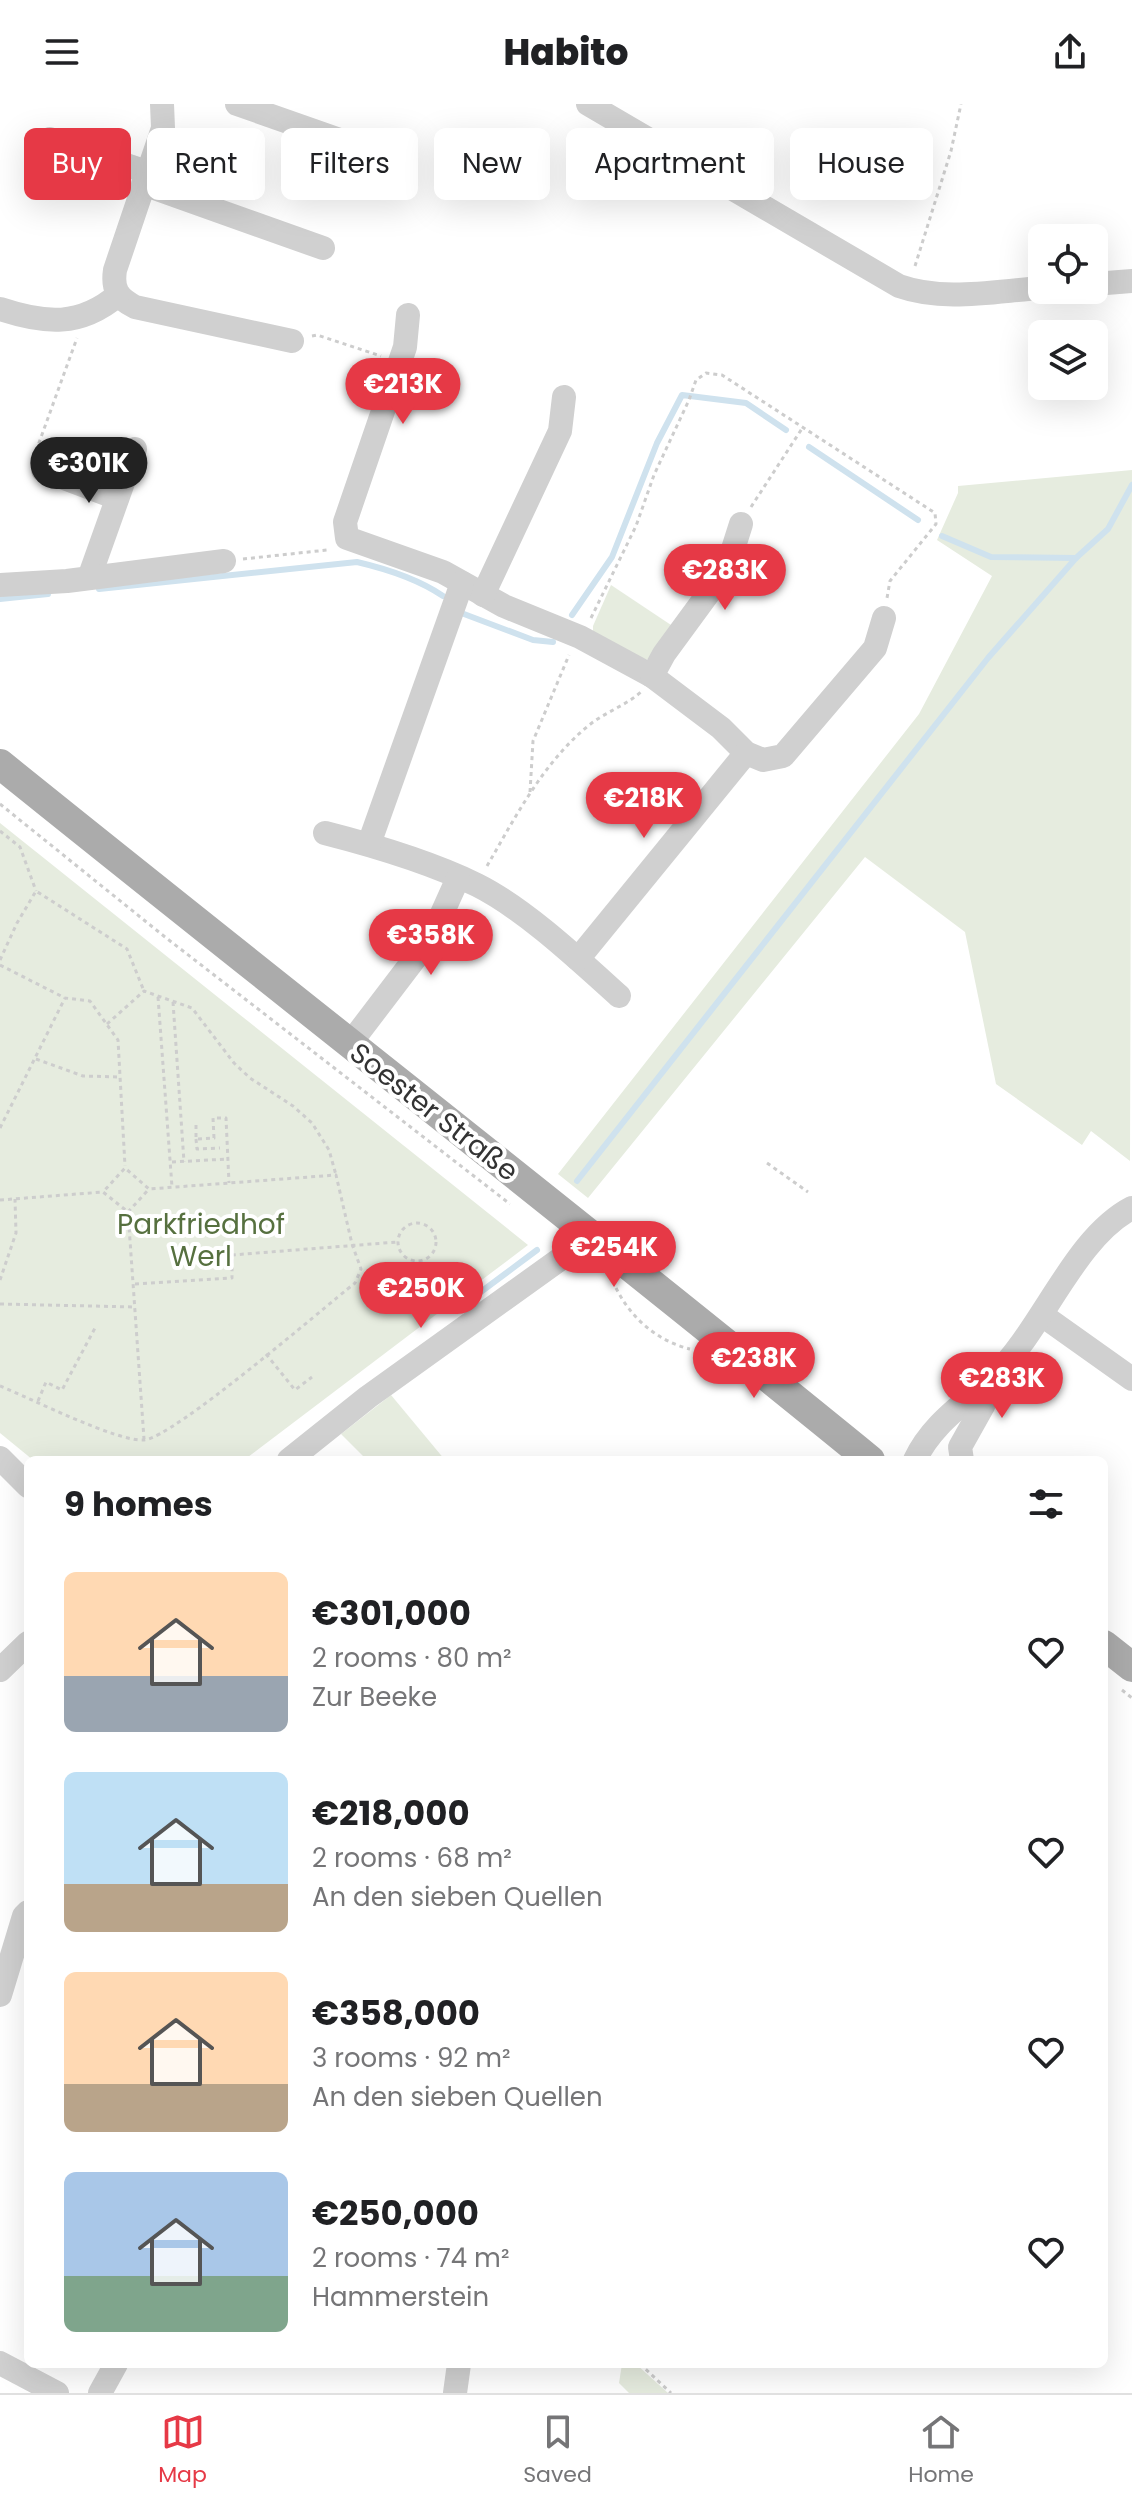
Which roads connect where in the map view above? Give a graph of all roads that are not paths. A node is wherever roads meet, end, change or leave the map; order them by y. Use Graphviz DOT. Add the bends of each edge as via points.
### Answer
graph roads {
  1 [pos="162,104"];
  2 [pos="237,104"];
  3 [pos="588,104"];
  4 [pos="306,128"];
  5 [pos="131,172"];
  6 [pos="145,178"];
  7 [pos="323,248"];
  8 [pos="1132,281"];
  9 [pos="1108,283"];
  10 [pos="1028,289"];
  11 [pos="118,295"];
  12 [pos="0,309"];
  13 [pos="408,315"];
  14 [pos="292,341"];
  15 [pos="564,397"];
  16 [pos="135,449"];
  17 [pos="43,470"];
  18 [pos="117,498"];
  19 [pos="741,524"];
  20 [pos="224,561"];
  21 [pos="89,578"];
  22 [pos="0,585"];
  23 [pos="472,589"];
  24 [pos="884,618"];
  25 [pos="652,676"];
  26 [pos="746,753"];
  27 [pos="0,764"];
  28 [pos="325,833"];
  29 [pos="369,844"];
  30 [pos="467,881"];
  31 [pos="578,959"];
  32 [pos="619,996"];
  33 [pos="349,1045"];
  34 [pos="1132,1208"];
  35 [pos="585,1232"];
  36 [pos="1042,1315"];
  37 [pos="995,1375"];
  38 [pos="1132,1379"];
  39 [pos="294,1456"];
  40 [pos="865,1456"];
  41 [pos="917,1456"];
  42 [pos="957,1456"];
  43 [pos="0,1458"];
  44 [pos="24,1482"];
  45 [pos="24,1647"];
  46 [pos="1108,1648"];
  47 [pos="1132,1667"];
  48 [pos="0,1670"];
  49 [pos="24,1916"];
  50 [pos="0,1995"];
  51 [pos="0,2363"];
  52 [pos="114,2368"];
  53 [pos="458,2368"];
  54 [pos="57,2393"];
  55 [pos="100,2393"];
  56 [pos="455,2393"];
  1 -- 6 [label="street" via="163,128"];
  2 -- 4 [label="street"];
  3 -- 10 [label="street" via="909,290 948,295"];
  5 -- 6 [label="street"];
  6 -- 7 [label="street"];
  6 -- 11 [label="street" via="115,270"];
  8 -- 9 [label="street"];
  11 -- 12 [label="street" via="86,316 59,321"];
  11 -- 14 [label="street" via="135,307"];
  13 -- 23 [label="street" via="405,347 345,522 347,538 443,572"];
  15 -- 23 [label="street" via="560,431"];
  16 -- 18 [label="street"];
  17 -- 18 [label="street"];
  18 -- 21 [label="street"];
  19 -- 25 [label="street" via="727,568"];
  20 -- 21 [label="street"];
  21 -- 22 [label="street"];
  23 -- 25 [label="street"];
  23 -- 29 [label="street"];
  24 -- 26 [label="street" via="875,648 783,756 763,760"];
  25 -- 26 [label="street"];
  26 -- 31 [label="street"];
  27 -- 33 [label="main road, Soester Straße"];
  28 -- 29 [label="street"];
  29 -- 30 [label="street"];
  30 -- 31 [label="street" via="499,898"];
  30 -- 33 [label="street"];
  31 -- 32 [label="street"];
  33 -- 35 [label="main road, Soester Straße"];
  34 -- 36 [label="street" via="1093,1238"];
  35 -- 39 [label="street" via="570,1252"];
  35 -- 40 [label="main road, Soester Straße"];
  36 -- 37 [label="street"];
  36 -- 38 [label="street"];
  37 -- 41 [label="street" via="956,1407"];
  37 -- 42 [label="street"];
  43 -- 44 [label="street"];
  45 -- 48 [label="street"];
  46 -- 47 [label="main road"];
  49 -- 50 [label="street"];
  51 -- 54 [label="street"];
  52 -- 55 [label="street"];
  53 -- 56 [label="street"];
}
